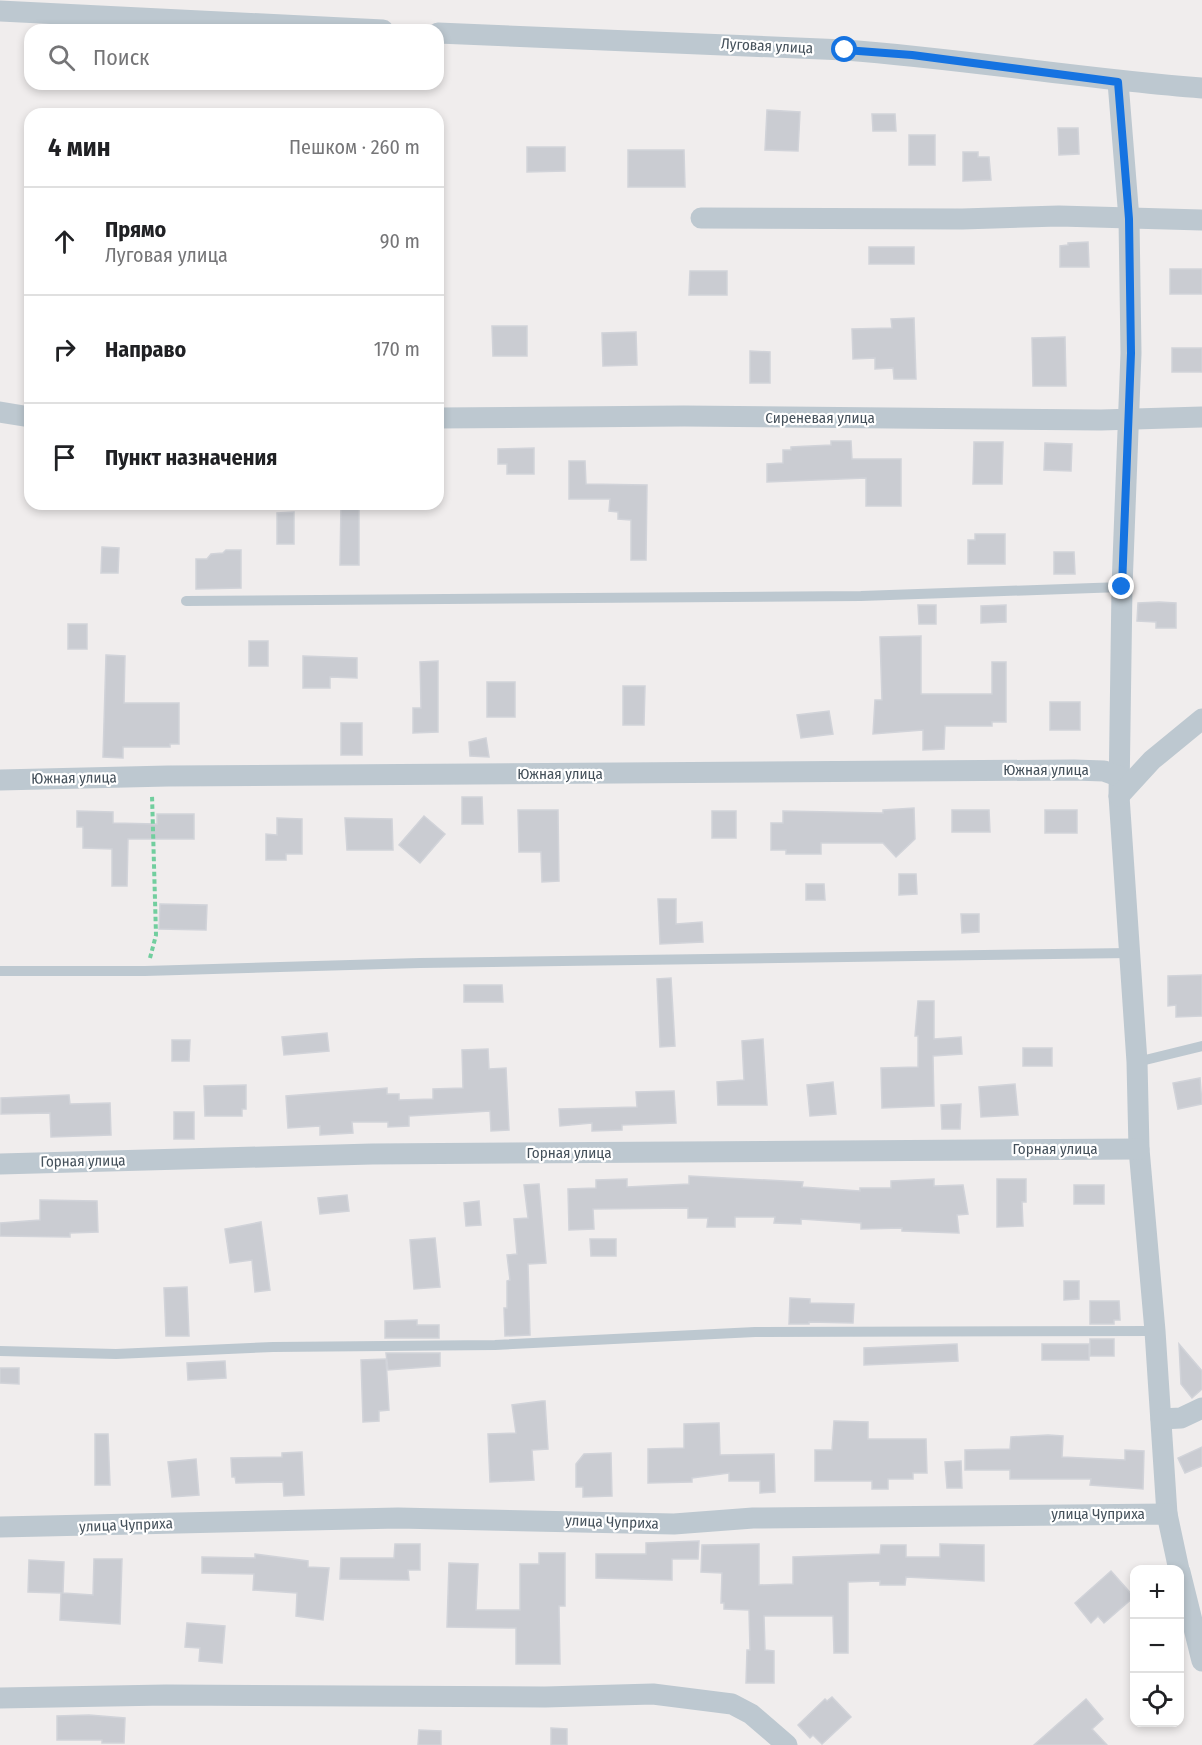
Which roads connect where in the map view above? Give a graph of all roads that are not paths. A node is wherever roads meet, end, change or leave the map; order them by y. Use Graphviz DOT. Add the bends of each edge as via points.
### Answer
graph roads {
  1 [pos="0,11"];
  2 [pos="262,24"];
  3 [pos="444,33"];
  4 [pos="1118,82"];
  5 [pos="1202,88"];
  6 [pos="701,218"];
  7 [pos="1129,219"];
  8 [pos="1202,220"];
  9 [pos="0,412"];
  10 [pos="24,416"];
  11 [pos="1202,417"];
  12 [pos="444,418"];
  13 [pos="1129,419"];
  14 [pos="1122,587"];
  15 [pos="186,601"];
  16 [pos="1202,719"];
  17 [pos="0,780"];
  18 [pos="1119,786"];
  19 [pos="1130,953"];
  20 [pos="0,971"];
  21 [pos="1202,1046"];
  22 [pos="1137,1062"];
  23 [pos="1139,1149"];
  24 [pos="0,1164"];
  25 [pos="1155,1331"];
  26 [pos="0,1351"];
  27 [pos="1202,1408"];
  28 [pos="1161,1419"];
  29 [pos="1167,1514"];
  30 [pos="0,1527"];
  31 [pos="1178,1565"];
  32 [pos="1184,1591"];
  33 [pos="1201,1658"];
  34 [pos="0,1698"];
  35 [pos="787,1745"];
  1 -- 2 [label="street"];
  3 -- 4 [label="street, Луговая улица" via="845,50"];
  4 -- 5 [label="street, Луговая улица"];
  4 -- 7 [label="street"];
  6 -- 7 [label="street"];
  7 -- 8 [label="street"];
  7 -- 13 [label="street"];
  9 -- 10 [label="street"];
  11 -- 13 [label="street, Сиреневая улица"];
  12 -- 13 [label="street, Сиреневая улица"];
  13 -- 14 [label="street"];
  14 -- 15 [label="lane" via="861,596"];
  14 -- 18 [label="street"];
  16 -- 18 [label="street"];
  17 -- 18 [label="street, Южная улица" via="1074,770 1104,771"];
  18 -- 19 [label="street"];
  19 -- 20 [label="lane"];
  19 -- 22 [label="street"];
  21 -- 22 [label="lane"];
  22 -- 23 [label="street"];
  23 -- 24 [label="street, Горная улица" via="372,1154"];
  23 -- 25 [label="street"];
  25 -- 26 [label="lane" via="755,1332 483,1346 273,1347 116,1354"];
  25 -- 28 [label="street"];
  27 -- 28 [label="street" via="1181,1418"];
  28 -- 29 [label="street"];
  29 -- 30 [label="street, улица Чуприха" via="753,1518 674,1524 398,1518"];
  29 -- 31 [label="street, улица Чуприха"];
  32 -- 33 [label="street, улица Чуприха"];
  34 -- 35 [label="street" via="653,1694 732,1704 751,1714"];
}
